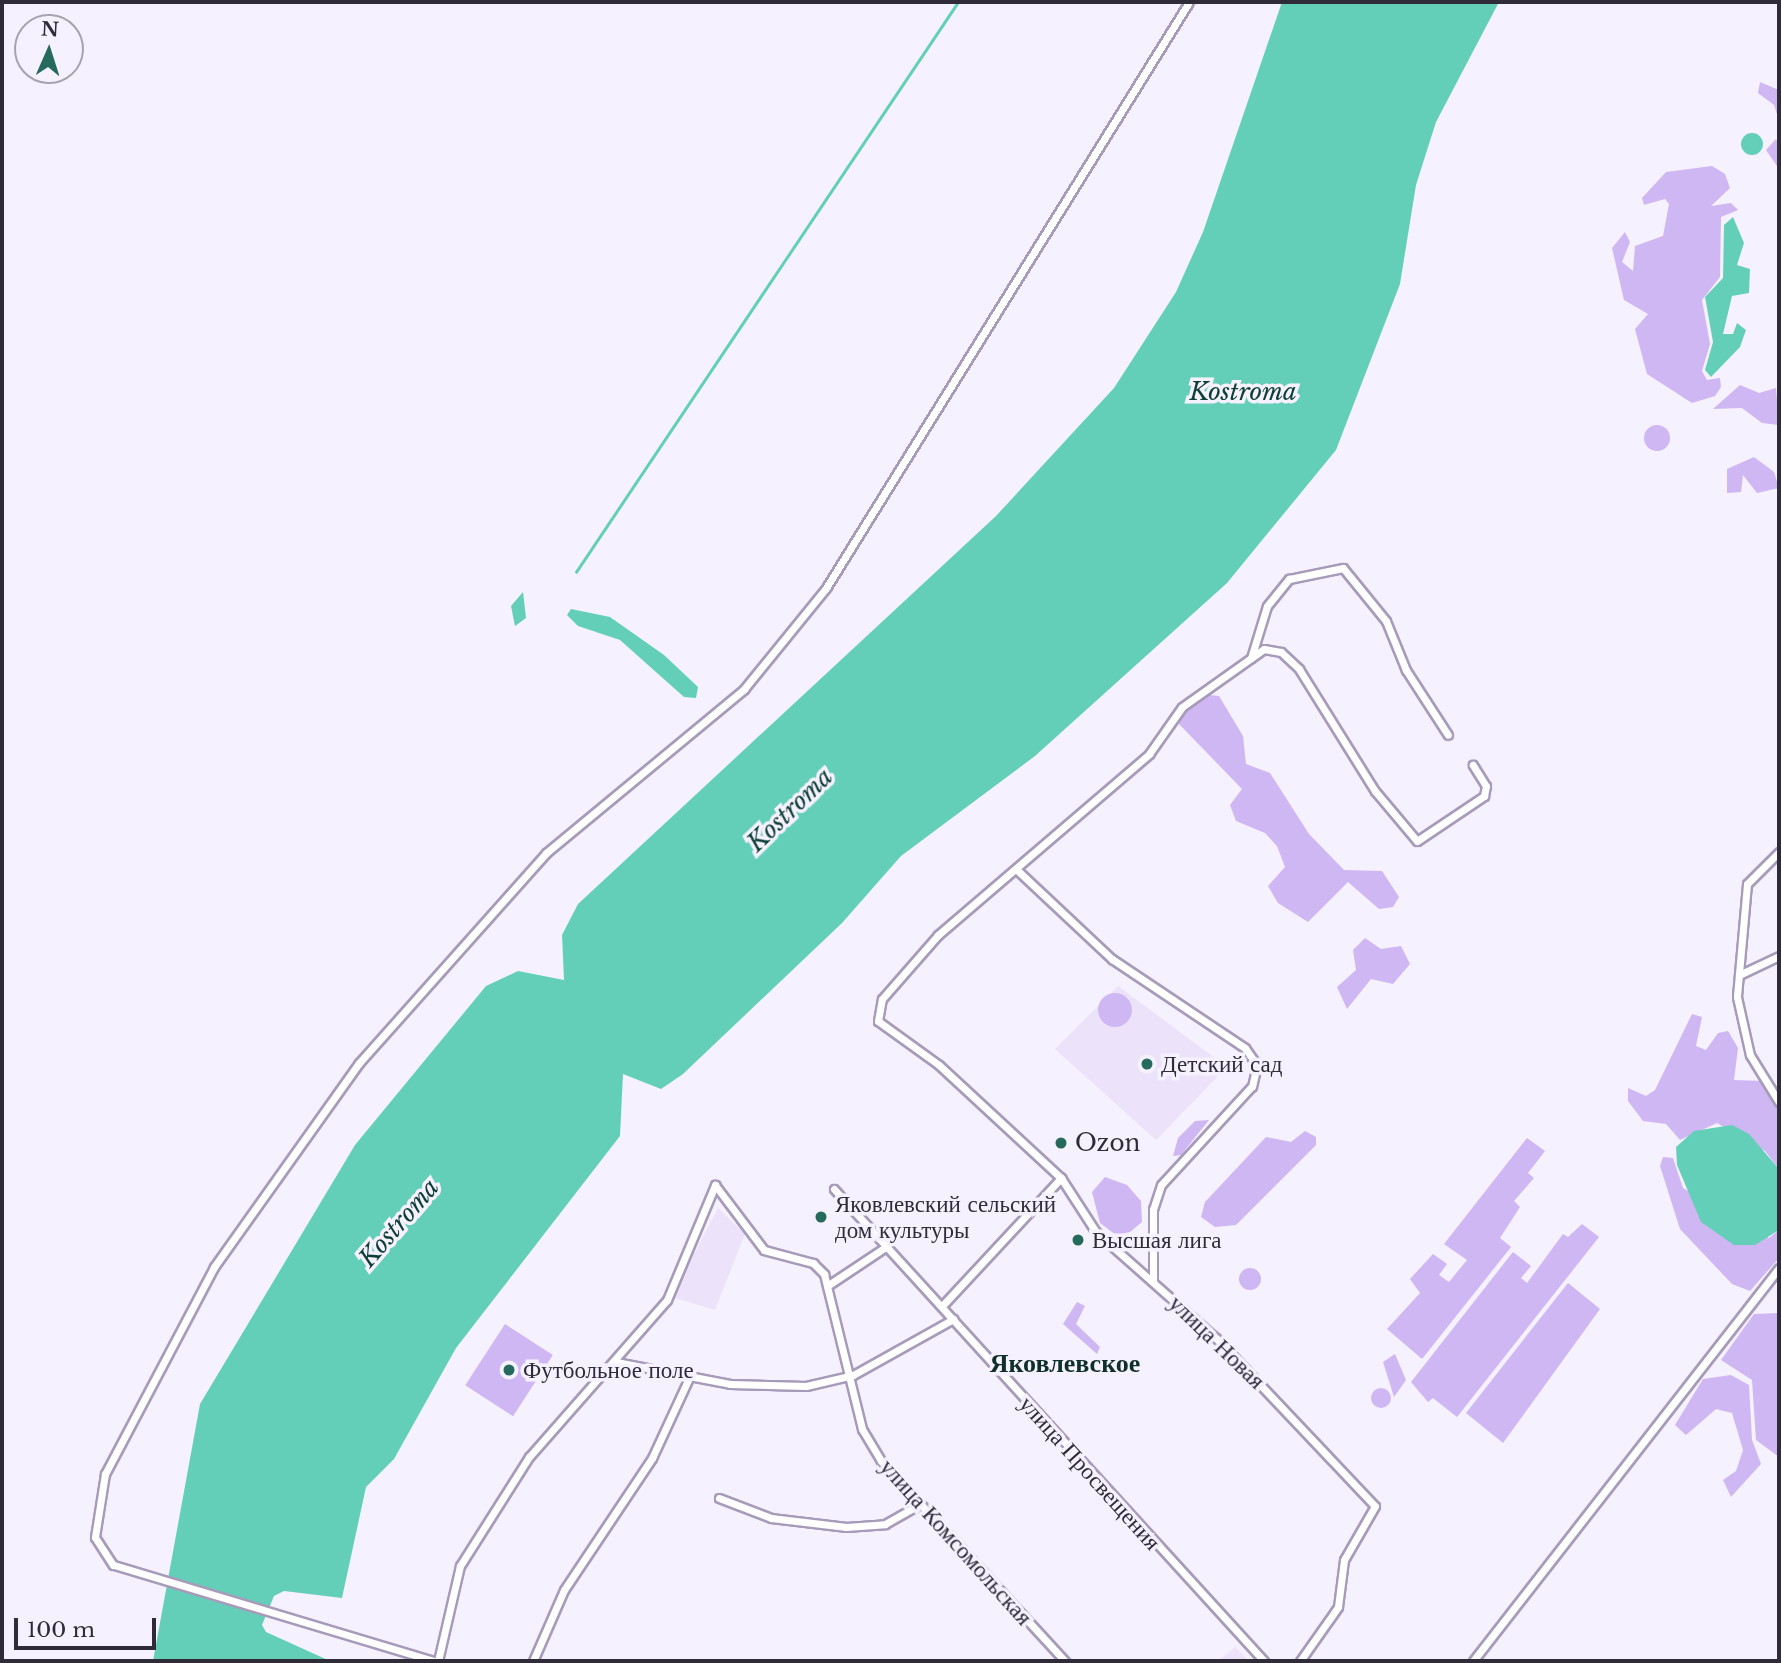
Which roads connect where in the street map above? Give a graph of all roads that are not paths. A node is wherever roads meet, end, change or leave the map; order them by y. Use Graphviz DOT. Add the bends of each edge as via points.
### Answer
graph roads {
  1 [pos="1189,2"];
  2 [pos="1250,659"];
  3 [pos="1448,735"];
  4 [pos="1473,765"];
  5 [pos="1779,852"];
  6 [pos="1016,869"];
  7 [pos="1779,956"];
  8 [pos="1739,975"];
  9 [pos="1779,1102"];
  10 [pos="1061,1178"];
  11 [pos="834,1189"];
  12 [pos="887,1246"];
  13 [pos="1779,1268"];
  14 [pos="1153,1281"];
  15 [pos="827,1286"];
  16 [pos="942,1306"];
  17 [pos="953,1319"];
  18 [pos="616,1362"];
  19 [pos="853,1375"];
  20 [pos="689,1378"];
  21 [pos="719,1498"];
  22 [pos="920,1504"];
  23 [pos="436,1661"];
  24 [pos="533,1661"];
  25 [pos="1065,1661"];
  26 [pos="1264,1661"];
  27 [pos="1300,1661"];
  28 [pos="1473,1661"];
  1 -- 23 [label="street" via="826,588 744,689 546,853 359,1063 228,1245 174,1335 105,1474 95,1537 102,1555 163,1585"];
  2 -- 3 [label="street" via="1267,606 1289,579 1343,568 1386,621 1406,670"];
  2 -- 4 [label="street" via="1272,648 1299,669 1375,791 1417,841 1484,796 1486,786"];
  2 -- 6 [label="street" via="1182,707 1149,754"];
  5 -- 8 [label="street" via="1747,884"];
  6 -- 10 [label="street, улица Новая" via="938,935 888,991 876,1015"];
  6 -- 14 [label="street" via="1112,959 1245,1048 1257,1065 1252,1086 1161,1185 1153,1209"];
  7 -- 8 [label="street"];
  8 -- 9 [label="street" via="1744,1040"];
  10 -- 14 [label="street, улица Новая" via="1096,1232"];
  10 -- 16 [label="street"];
  11 -- 12 [label="street, улица Просвещения"];
  12 -- 15 [label="street"];
  12 -- 16 [label="street, улица Просвещения"];
  13 -- 28 [label="street"];
  14 -- 27 [label="street, улица Новая" via="1216,1338 1375,1506 1344,1559 1338,1607"];
  15 -- 18 [label="street, улица Комсомольская" via="813,1263 764,1250 715,1185 667,1300"];
  15 -- 19 [label="street, улица Комсомольская"];
  16 -- 17 [label="street, улица Просвещения"];
  17 -- 19 [label="street"];
  17 -- 26 [label="street, улица Просвещения"];
  18 -- 20 [label="street"];
  18 -- 23 [label="street" via="529,1457 460,1566"];
  19 -- 20 [label="street" via="775,1389"];
  19 -- 22 [label="street, улица Комсомольская" via="862,1429 881,1461"];
  20 -- 24 [label="street" via="653,1458 564,1590"];
  21 -- 22 [label="street" via="771,1518 832,1527 885,1524"];
  22 -- 25 [label="street, улица Комсомольская"];
}
